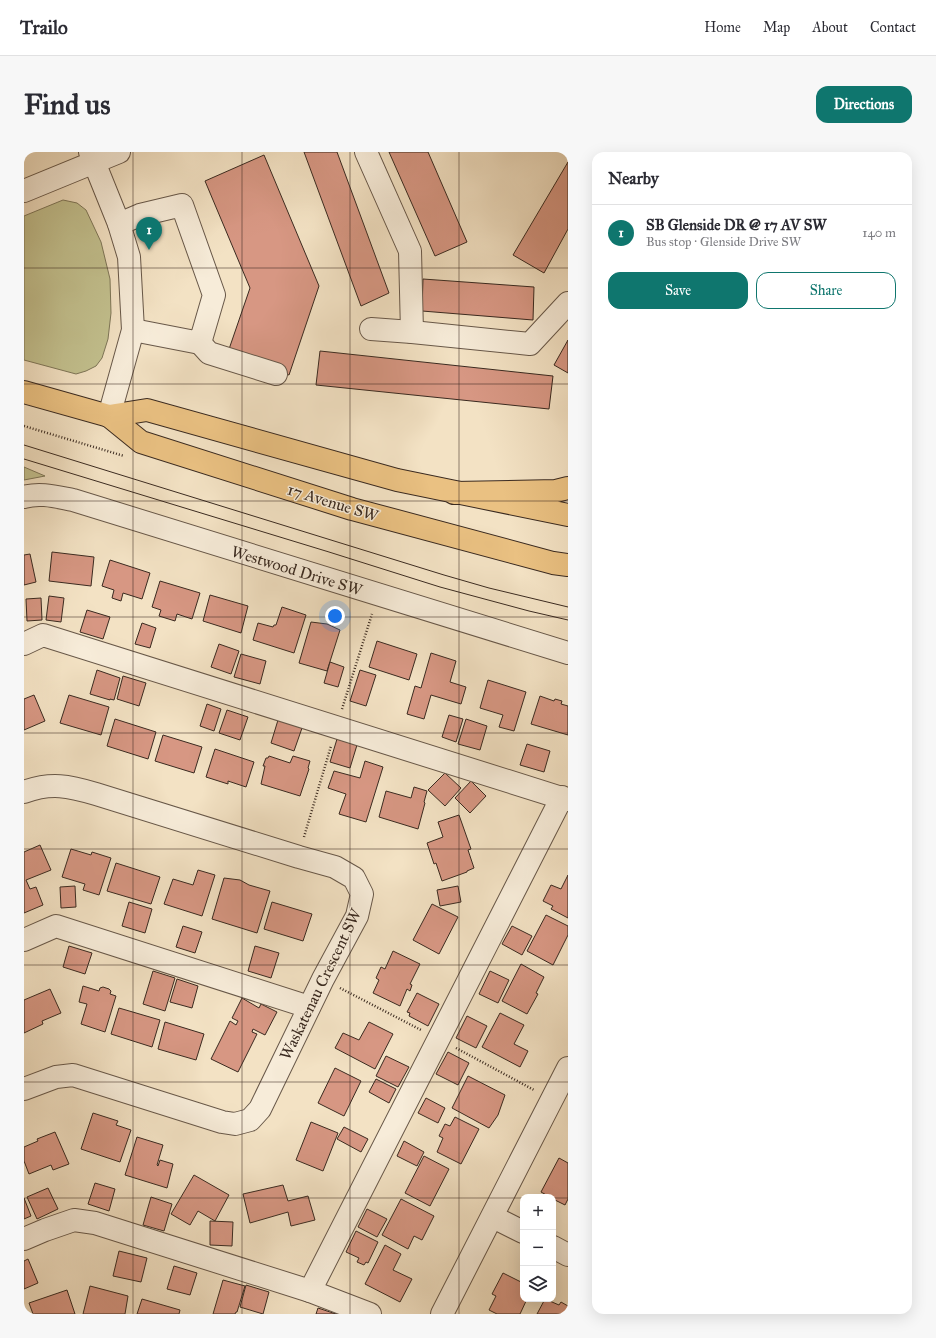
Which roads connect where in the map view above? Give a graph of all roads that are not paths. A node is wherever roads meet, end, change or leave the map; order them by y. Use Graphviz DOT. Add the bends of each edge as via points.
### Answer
graph roads {
  1 [pos="119,152"];
  2 [pos="366,152"];
  3 [pos="92,157"];
  4 [pos="24,191"];
  5 [pos="119,224"];
  6 [pos="568,303"];
  7 [pos="371,329"];
  8 [pos="133,330"];
  9 [pos="412,332"];
  10 [pos="200,343"];
  11 [pos="276,374"];
  12 [pos="24,392"];
  13 [pos="109,416"];
  14 [pos="568,488"];
  15 [pos="454,493"];
  16 [pos="24,497"];
  17 [pos="568,516"];
  18 [pos="568,565"];
  19 [pos="24,644"];
  20 [pos="568,653"];
  21 [pos="24,792"];
  22 [pos="565,798"];
  23 [pos="24,940"];
  24 [pos="309,1007"];
  25 [pos="568,1068"];
  26 [pos="24,1090"];
  27 [pos="561,1098"];
  28 [pos="493,1217"];
  29 [pos="520,1230"];
  30 [pos="24,1239"];
  31 [pos="556,1249"];
  32 [pos="568,1255"];
  33 [pos="310,1292"];
  34 [pos="370,1314"];
  35 [pos="442,1314"];
  1 -- 3 [label="street"];
  2 -- 9 [label="street" via="410,251"];
  3 -- 4 [label="street"];
  3 -- 5 [label="street"];
  5 -- 8 [label="street" via="129,257"];
  5 -- 10 [label="street" via="140,215 182,205 214,295"];
  6 -- 9 [label="street" via="530,344"];
  7 -- 9 [label="street"];
  8 -- 10 [label="street"];
  8 -- 13 [label="street"];
  10 -- 11 [label="street" via="209,353"];
  12 -- 13 [label="main road, 17 Avenue SW"];
  13 -- 15 [label="main road, 17 Avenue SW" via="147,410 397,480"];
  13 -- 18 [label="main road, 17 Avenue SW" via="141,442 352,509"];
  14 -- 15 [label="main road" via="556,491"];
  15 -- 17 [label="main road, 17 Avenue SW"];
  16 -- 20 [label="street, Westwood Drive SW" via="51,496 73,500"];
  19 -- 22 [label="street" via="44,635"];
  21 -- 24 [label="street, Waskatenau Crescent SW" via="48,786 72,787 336,867 354,878 362,894 356,916"];
  22 -- 33 [label="street"];
  23 -- 24 [label="street" via="56,926"];
  24 -- 26 [label="street, Waskatenau Crescent SW" via="260,1109 250,1120 235,1124 222,1122 73,1075 56,1077"];
  25 -- 27 [label="street"];
  27 -- 28 [label="street"];
  28 -- 29 [label="street"];
  28 -- 35 [label="street"];
  30 -- 33 [label="street" via="74,1220 95,1223"];
  31 -- 32 [label="street"];
  33 -- 34 [label="street"];
}
